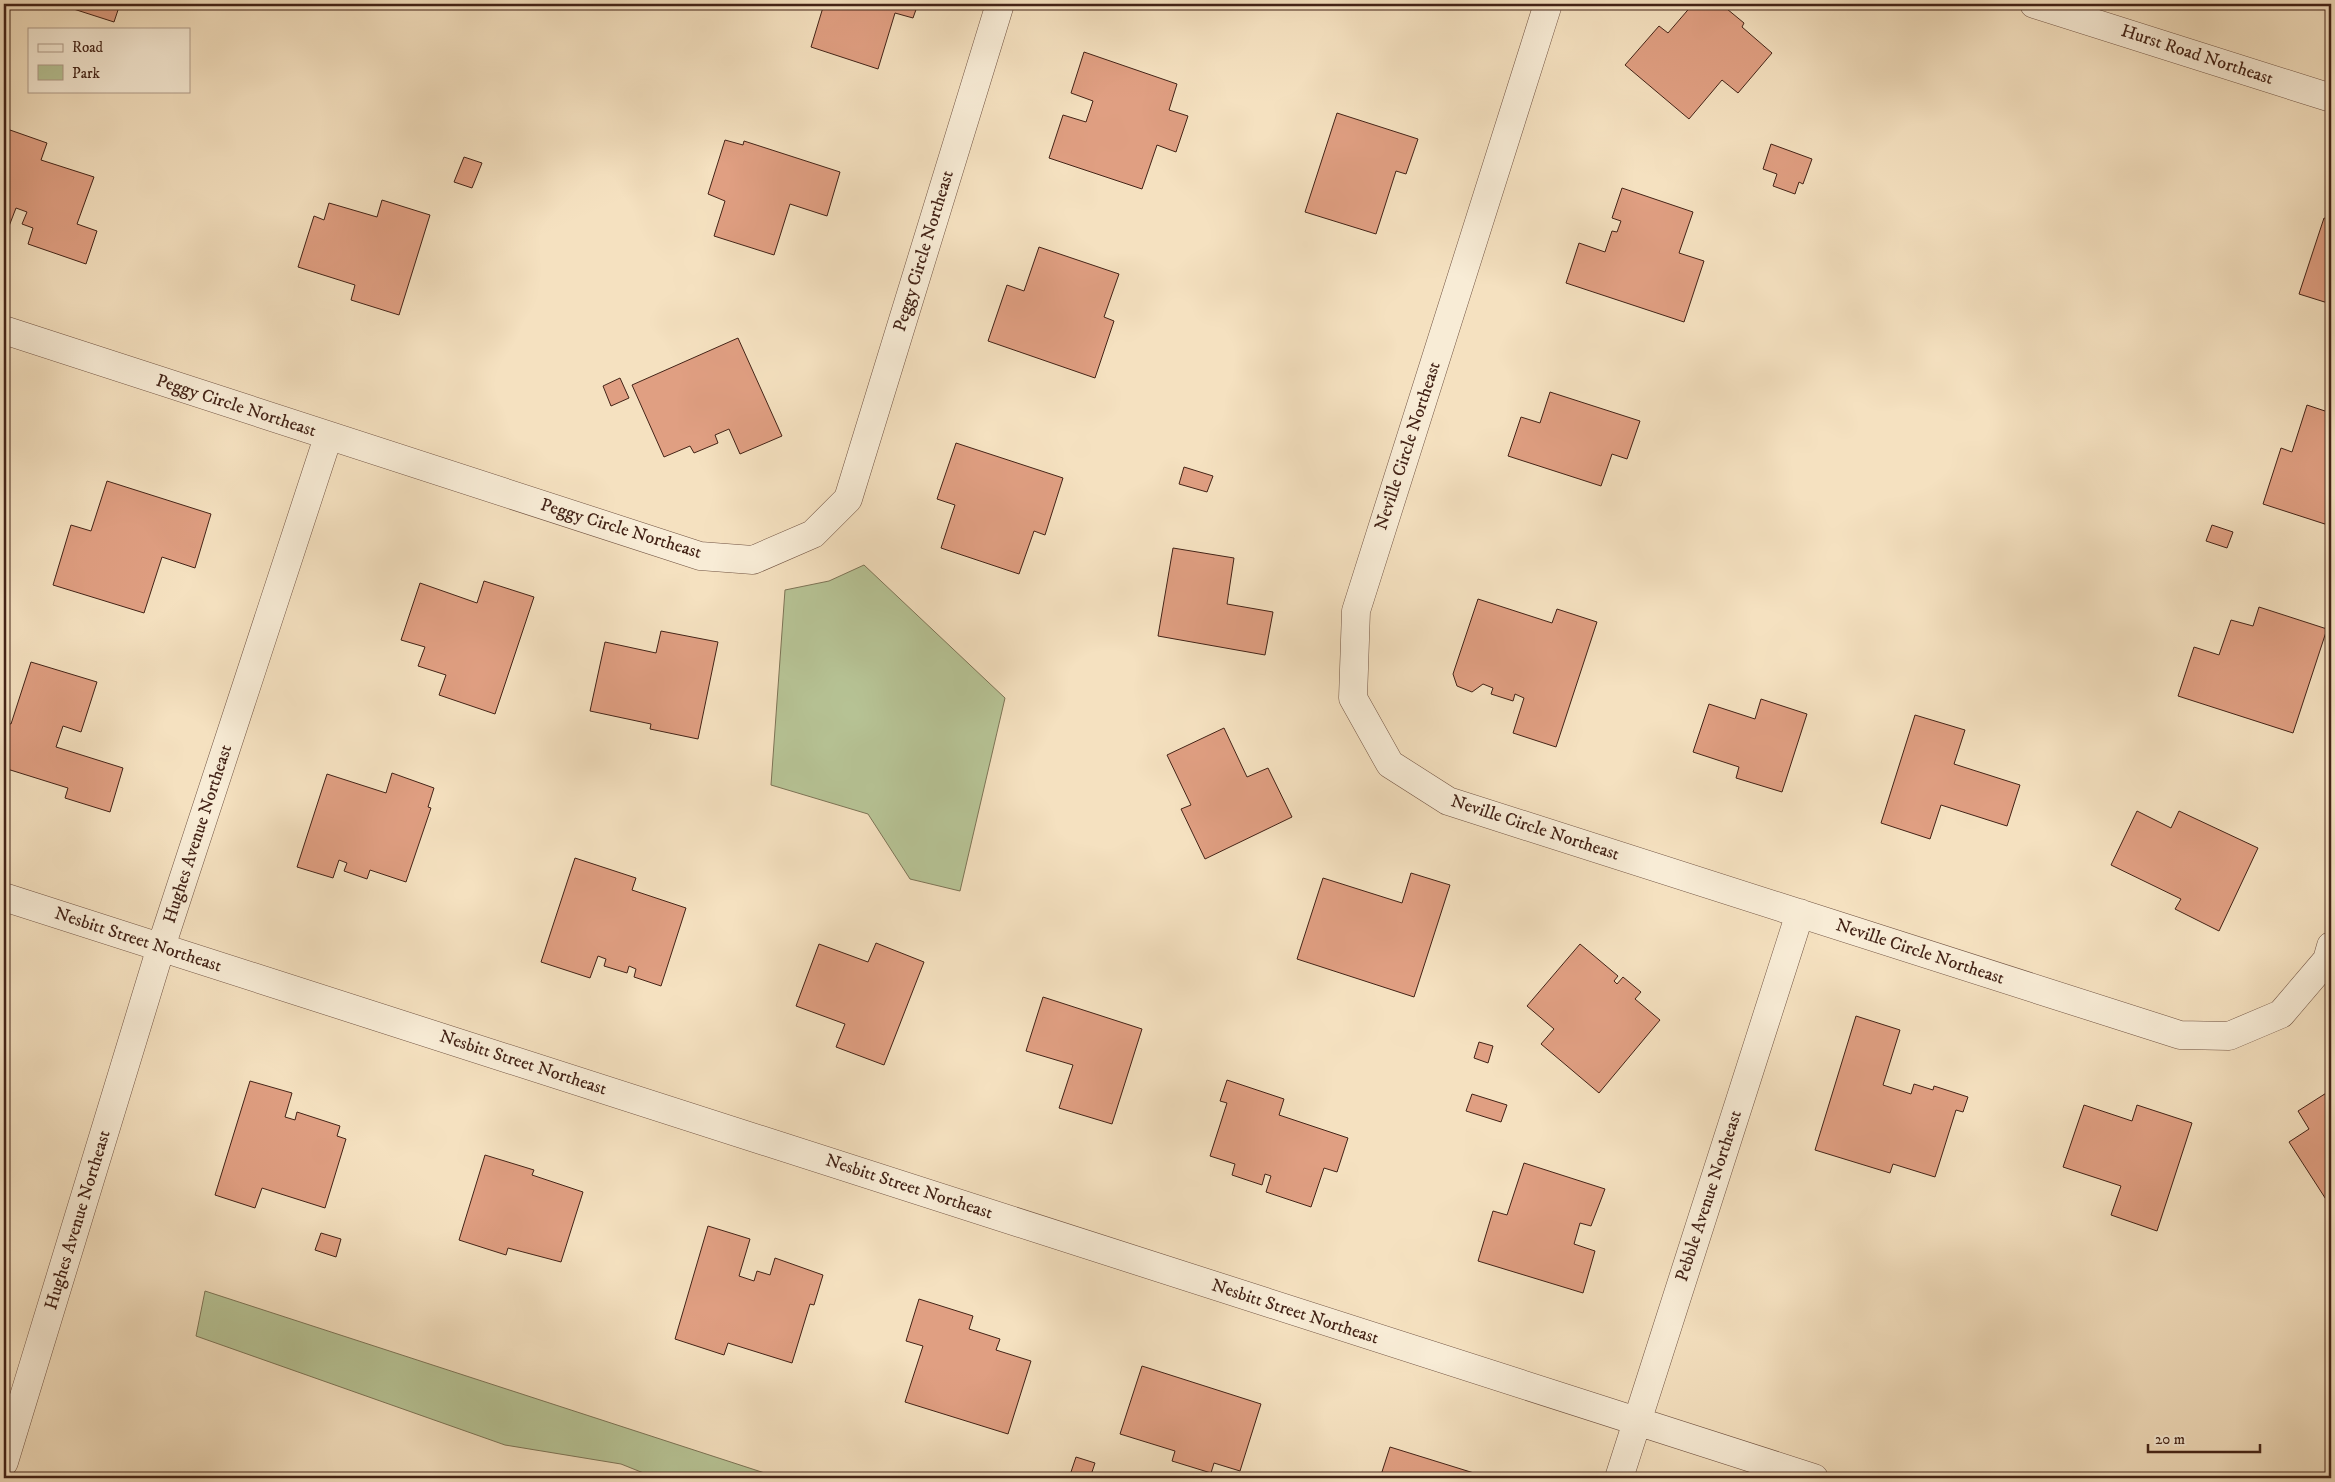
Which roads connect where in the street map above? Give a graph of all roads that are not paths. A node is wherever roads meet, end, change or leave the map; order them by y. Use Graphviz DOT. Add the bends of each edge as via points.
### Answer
graph roads {
  1 [pos="1000,4"];
  2 [pos="1548,4"];
  3 [pos="2034,4"];
  4 [pos="2331,98"];
  5 [pos="4,330"];
  6 [pos="328,437"];
  7 [pos="4,897"];
  8 [pos="1800,913"];
  9 [pos="2331,946"];
  10 [pos="161,947"];
  11 [pos="1637,1422"];
  12 [pos="4,1462"];
  13 [pos="1619,1478"];
  14 [pos="1814,1478"];
  1 -- 6 [label="street, Peggy Circle Northeast" via="848,500 813,534 753,560 700,556"];
  2 -- 8 [label="street, Neville Circle Northeast" via="1356,610 1353,698 1390,764 1448,801"];
  3 -- 4 [label="street, Hurst Road Northeast"];
  5 -- 6 [label="street, Peggy Circle Northeast"];
  6 -- 10 [label="street, Hughes Avenue Northeast"];
  7 -- 10 [label="street, Nesbitt Street Northeast"];
  8 -- 9 [label="street, Neville Circle Northeast" via="2180,1035 2229,1036 2281,1014 2327,960"];
  8 -- 11 [label="street, Pebble Avenue Northeast"];
  10 -- 11 [label="street, Nesbitt Street Northeast"];
  10 -- 12 [label="street, Hughes Avenue Northeast"];
  11 -- 13 [label="street, Pebble Avenue Northeast"];
  11 -- 14 [label="street, Nesbitt Street Northeast"];
}
